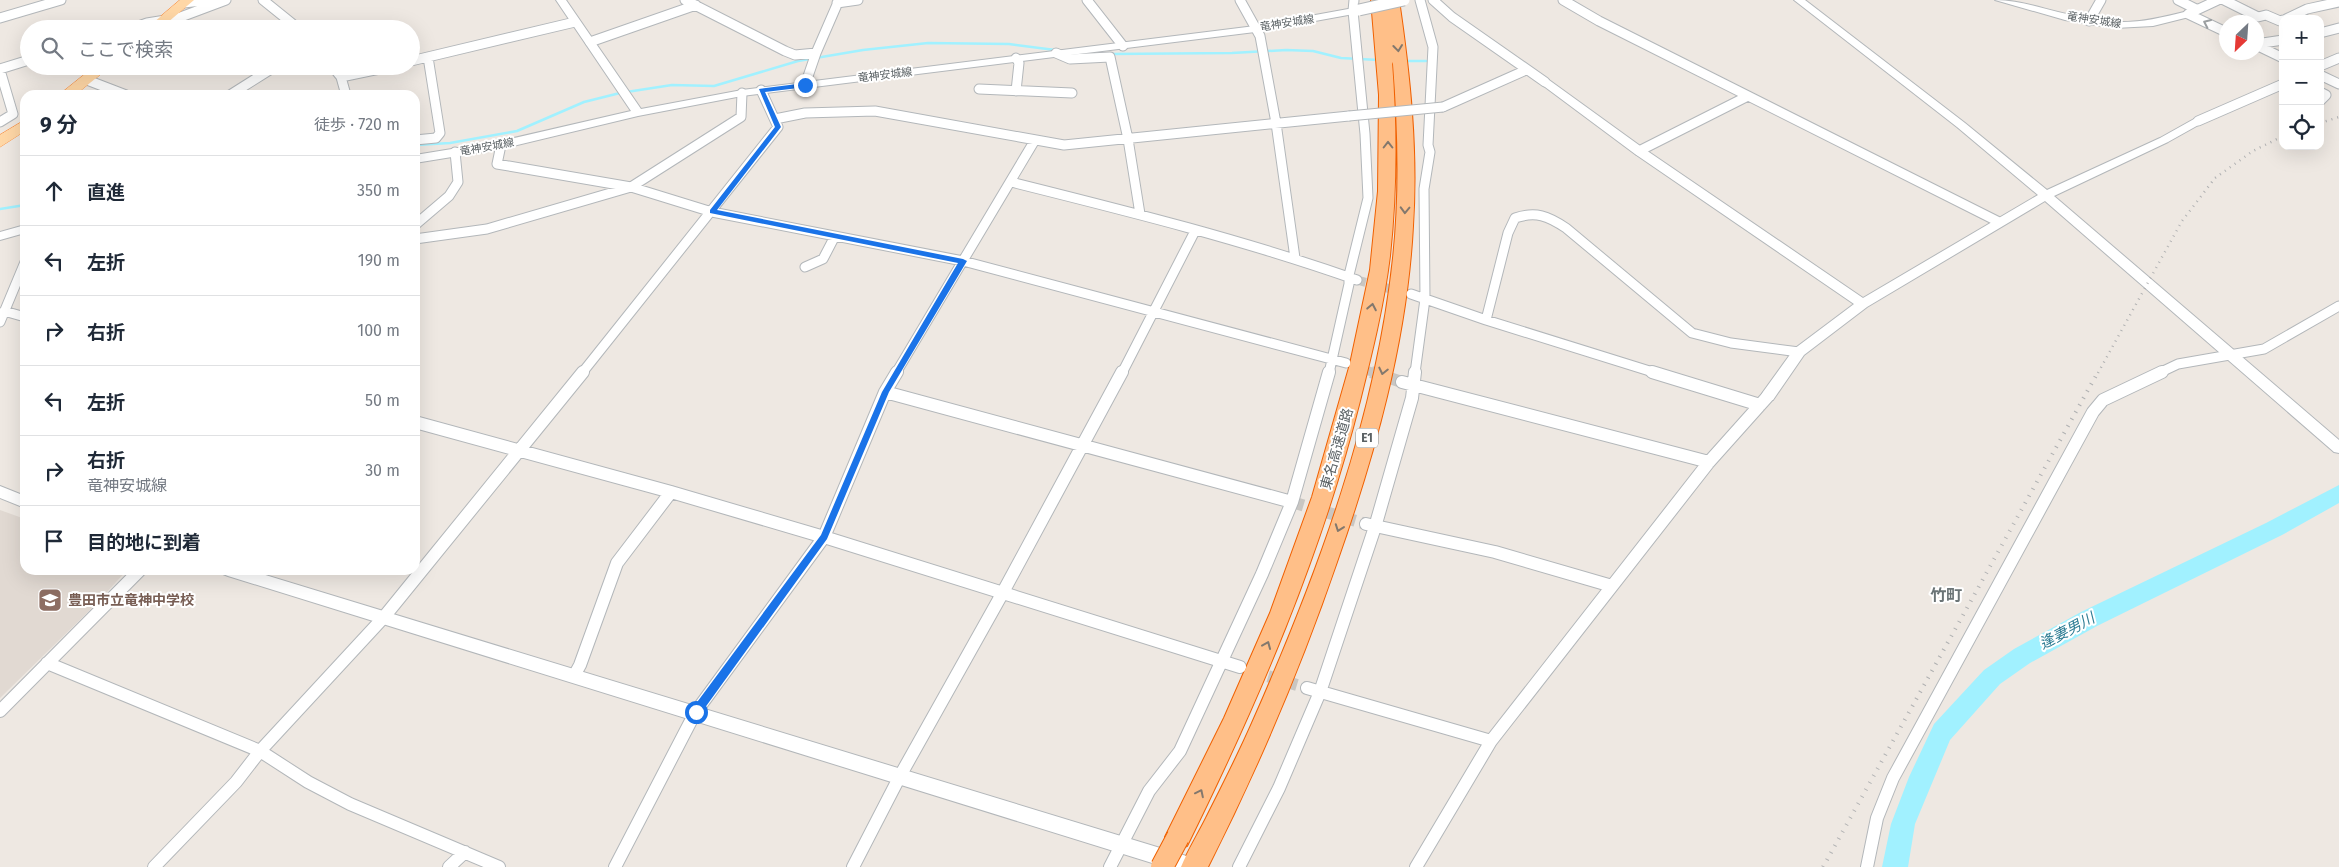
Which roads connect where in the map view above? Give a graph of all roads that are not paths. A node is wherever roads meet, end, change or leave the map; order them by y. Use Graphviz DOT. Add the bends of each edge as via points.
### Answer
graph roads {
  1 [pos="61,0"];
  2 [pos="209,0"];
  3 [pos="226,0"];
  4 [pos="561,0"];
  5 [pos="685,0"];
  6 [pos="858,0"];
  7 [pos="1087,0"];
  8 [pos="1240,0"];
  9 [pos="1378,0"];
  10 [pos="1392,0"];
  11 [pos="1404,0"];
  12 [pos="1420,0"];
  13 [pos="1433,0"];
  14 [pos="1563,0"];
  15 [pos="1799,0"];
  16 [pos="2000,0"];
  17 [pos="2100,0"];
  18 [pos="2178,0"];
  19 [pos="2218,0"];
  20 [pos="2224,0"];
  21 [pos="267,1"];
  22 [pos="186,2"];
  23 [pos="838,2"];
  24 [pos="2339,2"];
  25 [pos="696,5"];
  26 [pos="1355,7"];
  27 [pos="2192,11"];
  28 [pos="2294,15"];
  29 [pos="0,18"];
  30 [pos="164,20"];
  31 [pos="172,20"];
  32 [pos="289,20"];
  33 [pos="2089,21"];
  34 [pos="575,22"];
  35 [pos="2279,22"];
  36 [pos="1255,28"];
  37 [pos="2219,28"];
  38 [pos="2339,28"];
  39 [pos="2324,32"];
  40 [pos="2279,41"];
  41 [pos="590,42"];
  42 [pos="2264,44"];
  43 [pos="1123,46"];
  44 [pos="2264,49"];
  45 [pos="816,52"];
  46 [pos="1056,53"];
  47 [pos="428,56"];
  48 [pos="2279,56"];
  49 [pos="1016,58"];
  50 [pos="2339,58"];
  51 [pos="420,59"];
  52 [pos="20,63"];
  53 [pos="2324,64"];
  54 [pos="0,70"];
  55 [pos="1526,70"];
  56 [pos="93,75"];
  57 [pos="262,75"];
  58 [pos="351,75"];
  59 [pos="341,77"];
  60 [pos="2324,77"];
  61 [pos="87,80"];
  62 [pos="1544,82"];
  63 [pos="2339,84"];
  64 [pos="805,85"];
  65 [pos="2279,87"];
  66 [pos="978,89"];
  67 [pos="73,90"];
  68 [pos="113,90"];
  69 [pos="238,90"];
  70 [pos="345,90"];
  71 [pos="761,90"];
  72 [pos="1016,91"];
  73 [pos="742,93"];
  74 [pos="1072,93"];
  75 [pos="1748,96"];
  76 [pos="638,113"];
  77 [pos="775,119"];
  78 [pos="2198,121"];
  79 [pos="0,122"];
  80 [pos="1276,123"];
  81 [pos="20,128"];
  82 [pos="1128,139"];
  83 [pos="420,140"];
  84 [pos="1035,140"];
  85 [pos="0,142"];
  86 [pos="500,145"];
  87 [pos="1640,150"];
  88 [pos="455,152"];
  89 [pos="420,158"];
  90 [pos="1011,182"];
  91 [pos="631,187"];
  92 [pos="2046,195"];
  93 [pos="712,212"];
  94 [pos="1140,214"];
  95 [pos="420,222"];
  96 [pos="1999,222"];
  97 [pos="20,230"];
  98 [pos="1195,231"];
  99 [pos="0,236"];
  100 [pos="836,236"];
  101 [pos="420,238"];
  102 [pos="1295,258"];
  103 [pos="963,261"];
  104 [pos="805,267"];
  105 [pos="20,274"];
  106 [pos="1353,277"];
  107 [pos="1411,294"];
  108 [pos="1425,299"];
  109 [pos="1863,304"];
  110 [pos="2339,306"];
  111 [pos="4,311"];
  112 [pos="1155,311"];
  113 [pos="20,316"];
  114 [pos="1486,320"];
  115 [pos="0,322"];
  116 [pos="1799,352"];
  117 [pos="2232,355"];
  118 [pos="1333,358"];
  119 [pos="1346,363"];
  120 [pos="1402,382"];
  121 [pos="1414,385"];
  122 [pos="886,392"];
  123 [pos="1764,400"];
  124 [pos="420,423"];
  125 [pos="1082,444"];
  126 [pos="2339,448"];
  127 [pos="521,450"];
  128 [pos="1709,462"];
  129 [pos="0,492"];
  130 [pos="671,492"];
  131 [pos="20,500"];
  132 [pos="1292,502"];
  133 [pos="1370,525"];
  134 [pos="824,537"];
  135 [pos="420,573"];
  136 [pos="135,575"];
  137 [pos="245,575"];
  138 [pos="418,575"];
  139 [pos="1612,586"];
  140 [pos="1002,594"];
  141 [pos="384,617"];
  142 [pos="1222,661"];
  143 [pos="47,663"];
  144 [pos="1240,667"];
  145 [pos="574,676"];
  146 [pos="1314,690"];
  147 [pos="0,711"];
  148 [pos="696,712"];
  149 [pos="1491,741"];
  150 [pos="260,751"];
  151 [pos="900,776"];
  152 [pos="1123,844"];
  153 [pos="465,852"];
  154 [pos="1197,861"];
  155 [pos="154,867"];
  156 [pos="450,867"];
  157 [pos="499,867"];
  158 [pos="615,867"];
  159 [pos="853,867"];
  160 [pos="1110,867"];
  161 [pos="1162,867"];
  162 [pos="1239,867"];
  163 [pos="1416,867"];
  164 [pos="1867,867"];
  1 -- 29 [label="street"];
  2 -- 22 [label="street"];
  3 -- 31 [label="street"];
  4 -- 34 [label="street"];
  5 -- 25 [label="street"];
  6 -- 23 [label="street"];
  7 -- 43 [label="street"];
  8 -- 36 [label="street"];
  161 -- 9 [label="highway, 東名高速道路 / E1, one-way, bridge" via="1241,707 1279,618 1321,504 1345,424 1373,306 1381,255 1388,161 1385,64"];
  10 -- 154 [label="highway, 東名高速道路 / E1, one-way" via="1405,120 1405,215 1402,259 1380,383 1345,511 1303,626 1266,716"];
  11 -- 26 [label="street, 竜神安城線, bridge"];
  12 -- 108 [label="street" via="1433,47 1430,152 1424,189"];
  13 -- 55 [label="street"];
  14 -- 75 [label="street"];
  15 -- 92 [label="street"];
  16 -- 33 [label="street, 竜神安城線"];
  17 -- 33 [label="street"];
  18 -- 27 [label="street"];
  19 -- 27 [label="street"];
  20 -- 35 [label="street" via="2258,17 2266,15"];
  21 -- 32 [label="street"];
  22 -- 30 [label="main road"];
  23 -- 45 [label="street"];
  24 -- 28 [label="street"];
  25 -- 41 [label="street"];
  25 -- 45 [label="street" via="796,55"];
  26 -- 36 [label="street, 竜神安城線"];
  26 -- 106 [label="street" via="1368,198"];
  27 -- 33 [label="street, 竜神安城線" via="2165,21 2131,26"];
  37 -- 27 [label="street, one-way"];
  34 -- 41 [label="street"];
  34 -- 47 [label="street"];
  36 -- 43 [label="street, 竜神安城線"];
  36 -- 80 [label="street" via="1260,36"];
  38 -- 39 [label="street"];
  40 -- 42 [label="street"];
  41 -- 76 [label="street"];
  43 -- 46 [label="street, 竜神安城線"];
  44 -- 48 [label="street"];
  45 -- 64 [label="street"];
  46 -- 49 [label="street, 竜神安城線"];
  46 -- 82 [label="street" via="1070,59 1110,57"];
  47 -- 51 [label="street"];
  47 -- 83 [label="street" via="440,133 436,138"];
  49 -- 64 [label="street, 竜神安城線"];
  49 -- 72 [label="street" via="1019,62"];
  50 -- 53 [label="street"];
  52 -- 54 [label="street"];
  54 -- 79 [label="street" via="13,114"];
  55 -- 62 [label="street"];
  55 -- 80 [label="street, bridge" via="1443,107"];
  56 -- 61 [label="main road"];
  57 -- 69 [label="street"];
  58 -- 59 [label="street"];
  59 -- 70 [label="street"];
  60 -- 63 [label="street"];
  61 -- 67 [label="main road"];
  61 -- 68 [label="street"];
  62 -- 87 [label="street"];
  64 -- 71 [label="street, 竜神安城線"];
  65 -- 78 [label="street"];
  66 -- 72 [label="street"];
  71 -- 73 [label="street, 竜神安城線"];
  71 -- 77 [label="street"];
  72 -- 74 [label="street"];
  73 -- 76 [label="street, 竜神安城線"];
  73 -- 91 [label="street" via="741,117"];
  75 -- 87 [label="street"];
  75 -- 96 [label="street"];
  76 -- 86 [label="street, 竜神安城線"];
  77 -- 84 [label="street" via="805,113 875,111"];
  77 -- 93 [label="street" via="778,127"];
  78 -- 92 [label="street"];
  80 -- 82 [label="street"];
  80 -- 102 [label="street"];
  81 -- 85 [label="main road"];
  82 -- 84 [label="street" via="1064,145"];
  82 -- 94 [label="street"];
  84 -- 90 [label="street"];
  86 -- 88 [label="street, 竜神安城線"];
  86 -- 91 [label="street" via="497,164"];
  87 -- 109 [label="street"];
  88 -- 89 [label="street, 竜神安城線"];
  88 -- 95 [label="street" via="458,182 449,196"];
  90 -- 94 [label="street"];
  90 -- 103 [label="street"];
  91 -- 93 [label="street"];
  91 -- 101 [label="street" via="486,229"];
  92 -- 96 [label="street"];
  92 -- 117 [label="street"];
  93 -- 100 [label="street"];
  93 -- 127 [label="street"];
  94 -- 98 [label="street"];
  96 -- 109 [label="street"];
  97 -- 99 [label="street"];
  98 -- 102 [label="street"];
  98 -- 112 [label="street"];
  100 -- 103 [label="street"];
  100 -- 104 [label="street" via="823,259"];
  102 -- 106 [label="street"];
  103 -- 112 [label="street"];
  103 -- 122 [label="street"];
  105 -- 111 [label="street"];
  106 -- 118 [label="street"];
  107 -- 108 [label="street"];
  108 -- 114 [label="street"];
  108 -- 121 [label="street"];
  109 -- 116 [label="street"];
  110 -- 117 [label="street" via="2264,350"];
  111 -- 113 [label="street"];
  111 -- 115 [label="street"];
  112 -- 118 [label="street"];
  112 -- 125 [label="street"];
  114 -- 116 [label="street" via="1508,233 1515,218 1530,212 1543,214 1566,228 1692,333 1735,344"];
  114 -- 123 [label="street"];
  116 -- 123 [label="street"];
  117 -- 126 [label="street"];
  117 -- 164 [label="street" via="2178,364 2104,400 2093,412 1893,778 1877,818"];
  118 -- 119 [label="street"];
  118 -- 132 [label="street"];
  120 -- 121 [label="street"];
  121 -- 128 [label="street"];
  121 -- 133 [label="street"];
  122 -- 125 [label="street"];
  122 -- 134 [label="street"];
  123 -- 128 [label="street"];
  124 -- 127 [label="street"];
  125 -- 132 [label="street"];
  125 -- 140 [label="street"];
  127 -- 130 [label="street"];
  127 -- 135 [label="street"];
  128 -- 139 [label="street"];
  129 -- 131 [label="street"];
  130 -- 134 [label="street"];
  130 -- 145 [label="street" via="617,563"];
  132 -- 142 [label="street"];
  133 -- 139 [label="street" via="1495,552"];
  133 -- 146 [label="street"];
  134 -- 140 [label="street"];
  134 -- 148 [label="street"];
  136 -- 143 [label="street"];
  137 -- 141 [label="street"];
  138 -- 141 [label="street"];
  139 -- 149 [label="street"];
  140 -- 142 [label="street"];
  140 -- 151 [label="street"];
  141 -- 145 [label="street"];
  141 -- 150 [label="street"];
  142 -- 144 [label="street"];
  142 -- 152 [label="street" via="1180,751 1166,764 1144,799"];
  143 -- 147 [label="street"];
  143 -- 150 [label="street"];
  145 -- 148 [label="street"];
  146 -- 149 [label="street"];
  146 -- 162 [label="street" via="1279,788"];
  148 -- 151 [label="street"];
  148 -- 158 [label="street"];
  149 -- 163 [label="street"];
  150 -- 153 [label="street" via="350,804"];
  150 -- 155 [label="street" via="236,782"];
  151 -- 152 [label="street"];
  151 -- 159 [label="street"];
  152 -- 154 [label="street"];
  152 -- 160 [label="street"];
  153 -- 156 [label="street"];
  153 -- 157 [label="street"];
}
